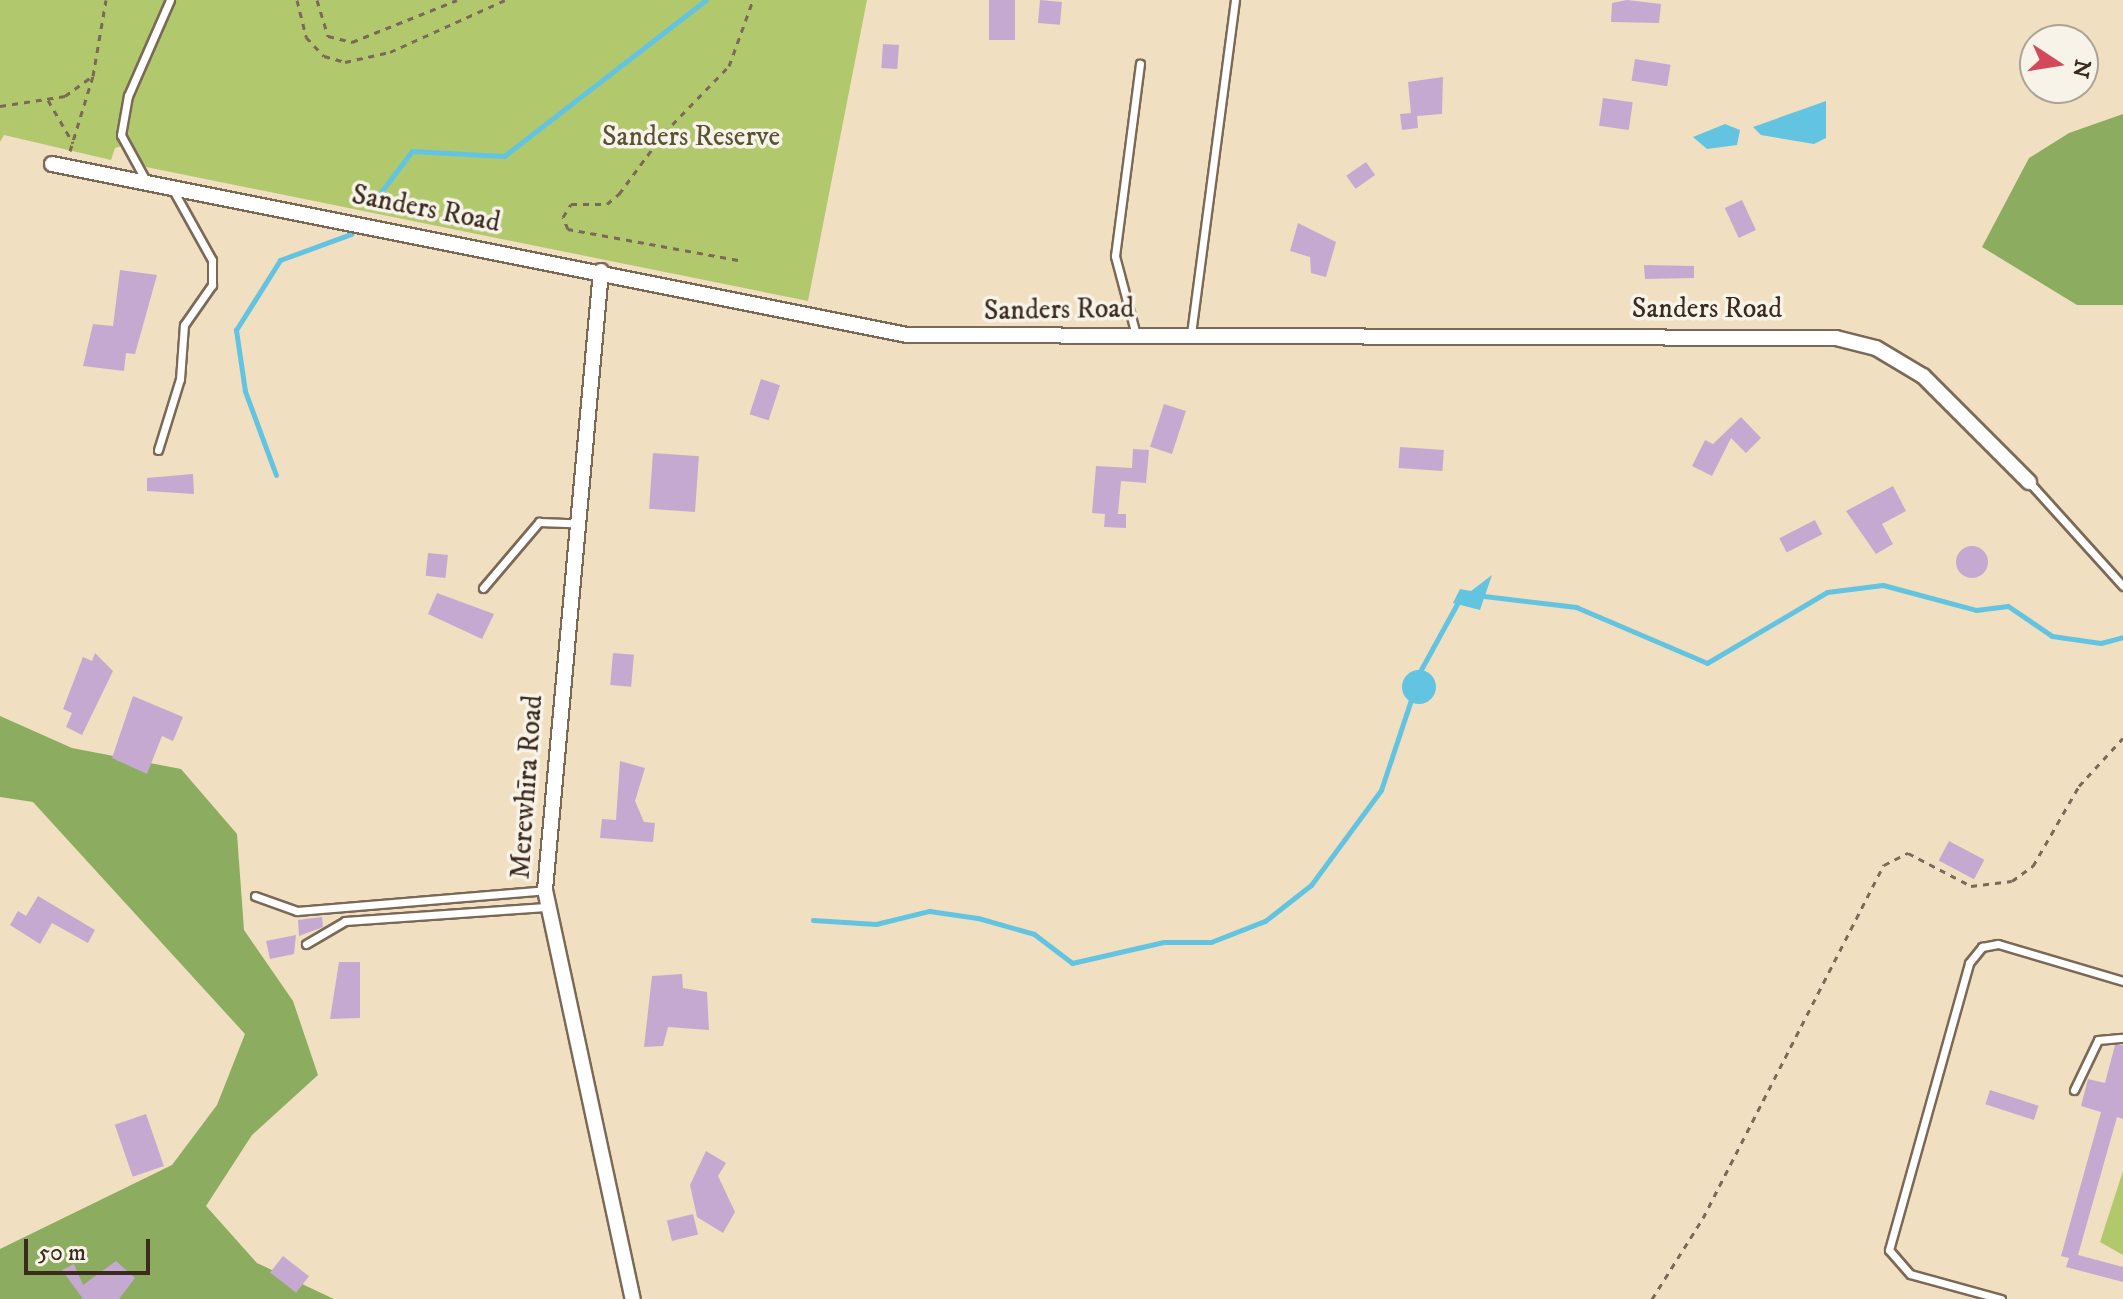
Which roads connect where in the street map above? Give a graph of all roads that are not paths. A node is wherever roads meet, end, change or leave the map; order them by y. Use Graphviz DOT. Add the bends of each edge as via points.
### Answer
graph roads {
  1 [pos="170,0"];
  2 [pos="1235,0"];
  3 [pos="1140,64"];
  4 [pos="52,164"];
  5 [pos="145,179"];
  6 [pos="169,183"];
  7 [pos="601,271"];
  8 [pos="1191,334"];
  9 [pos="1136,335"];
  10 [pos="158,450"];
  11 [pos="2029,482"];
  12 [pos="573,523"];
  13 [pos="2123,586"];
  14 [pos="483,588"];
  15 [pos="545,890"];
  16 [pos="255,896"];
  17 [pos="546,907"];
  18 [pos="306,944"];
  19 [pos="2123,981"];
  20 [pos="2123,1038"];
  21 [pos="2074,1090"];
  22 [pos="633,1299"];
  23 [pos="2001,1299"];
  1 -- 5 [label="lane" via="128,96 121,135"];
  2 -- 8 [label="lane"];
  3 -- 9 [label="lane" via="1115,256"];
  4 -- 5 [label="street, Sanders Road"];
  5 -- 6 [label="street, Sanders Road"];
  6 -- 7 [label="street, Sanders Road"];
  6 -- 10 [label="lane" via="212,260 212,285 184,325 180,379"];
  7 -- 9 [label="street, Sanders Road" via="907,335"];
  7 -- 12 [label="street, Merewhīra Road"];
  8 -- 9 [label="street, Sanders Road"];
  8 -- 11 [label="street, Sanders Road" via="1836,338 1876,348 1923,376"];
  11 -- 13 [label="lane"];
  12 -- 14 [label="lane" via="539,522"];
  12 -- 15 [label="street, Merewhīra Road"];
  15 -- 16 [label="lane" via="297,911"];
  15 -- 17 [label="street, Merewhīra Road"];
  17 -- 18 [label="lane" via="345,921"];
  17 -- 22 [label="street, Merewhīra Road"];
  19 -- 23 [label="lane" via="1998,944 1982,947 1966,972 1889,1250 1910,1274"];
  20 -- 21 [label="lane" via="2098,1040"];
}
